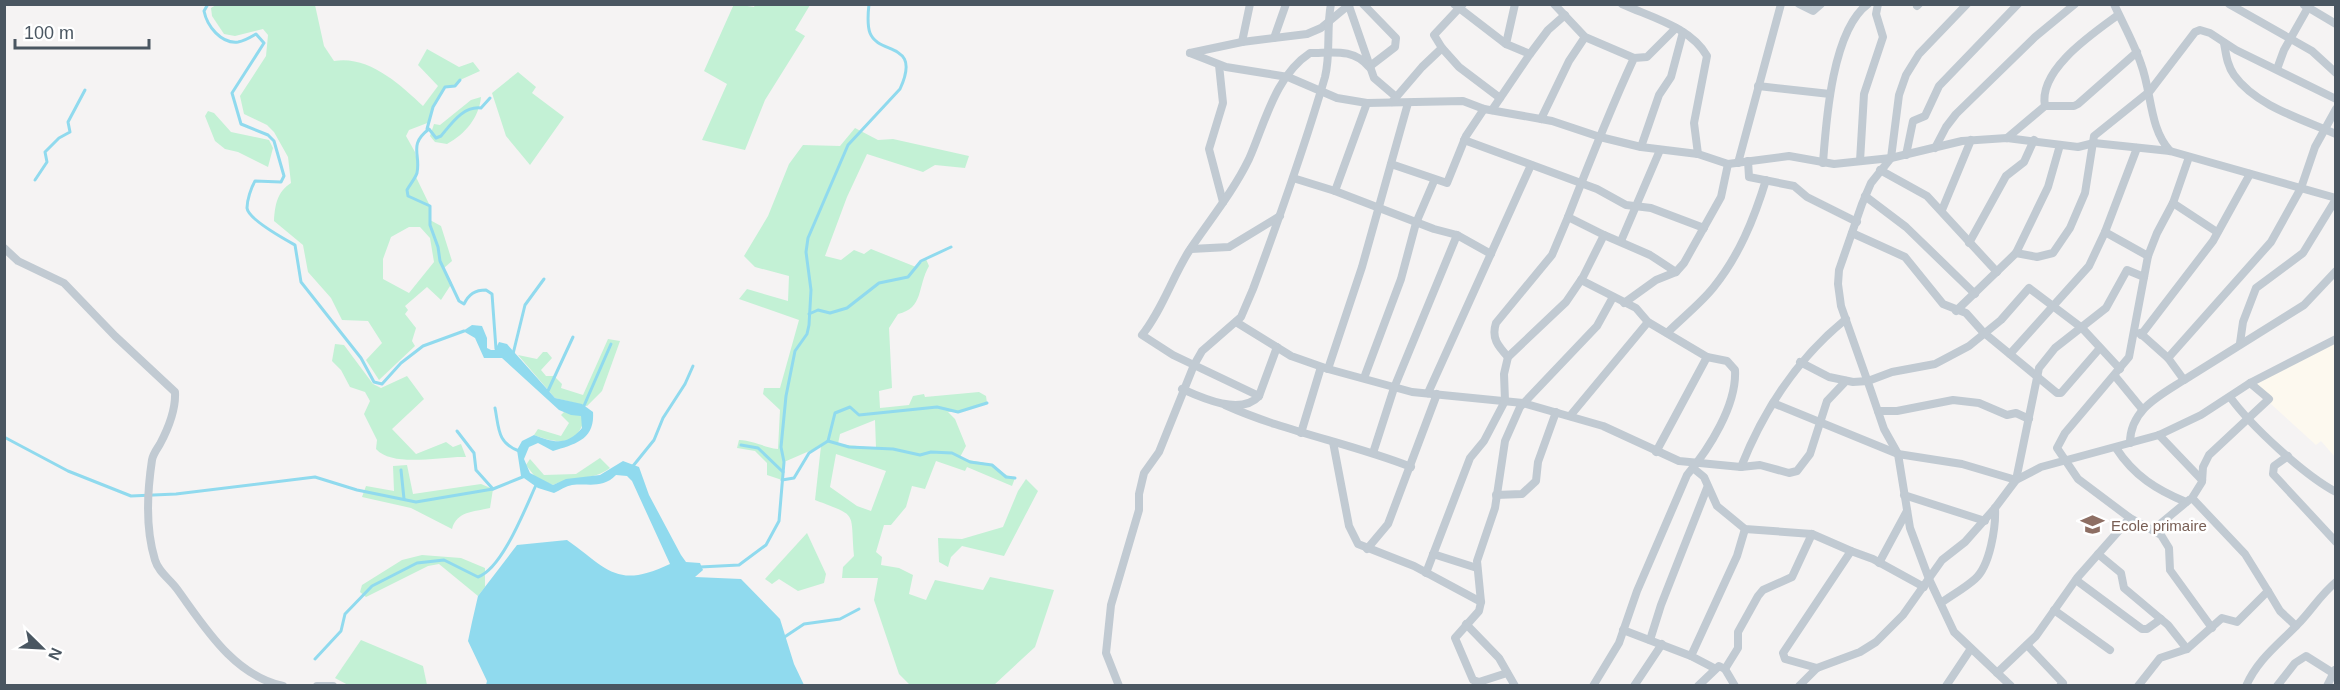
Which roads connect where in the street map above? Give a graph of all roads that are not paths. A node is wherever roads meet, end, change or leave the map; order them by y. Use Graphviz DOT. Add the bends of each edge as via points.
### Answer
graph roads {
  1 [pos="1250,4"];
  2 [pos="1286,4"];
  3 [pos="1331,4"];
  4 [pos="1363,4"];
  5 [pos="1515,4"];
  6 [pos="1554,4"];
  7 [pos="1622,4"];
  8 [pos="1781,4"];
  9 [pos="1799,4"];
  10 [pos="1821,4"];
  11 [pos="1868,4"];
  12 [pos="1878,4"];
  13 [pos="1967,4"];
  14 [pos="2018,4"];
  15 [pos="2075,4"];
  16 [pos="2114,4"];
  17 [pos="2229,4"];
  18 [pos="1349,5"];
  19 [pos="2308,5"];
  20 [pos="1459,6"];
  21 [pos="1564,15"];
  22 [pos="2118,15"];
  23 [pos="1328,23"];
  24 [pos="2336,24"];
  25 [pos="1680,30"];
  26 [pos="1585,37"];
  27 [pos="1274,38"];
  28 [pos="2291,38"];
  29 [pos="1242,42"];
  30 [pos="2224,43"];
  31 [pos="1506,44"];
  32 [pos="1442,48"];
  33 [pos="2137,52"];
  34 [pos="1328,53"];
  35 [pos="1530,54"];
  36 [pos="1634,58"];
  37 [pos="1219,64"];
  38 [pos="1369,66"];
  39 [pos="2277,69"];
  40 [pos="2336,73"];
  41 [pos="1288,77"];
  42 [pos="1758,86"];
  43 [pos="1320,89"];
  44 [pos="2150,91"];
  45 [pos="1830,94"];
  46 [pos="1500,98"];
  47 [pos="1394,99"];
  48 [pos="2336,99"];
  49 [pos="1367,103"];
  50 [pos="1408,103"];
  51 [pos="2045,106"];
  52 [pos="1488,110"];
  53 [pos="2334,115"];
  54 [pos="1541,118"];
  55 [pos="2325,129"];
  56 [pos="2336,134"];
  57 [pos="1600,138"];
  58 [pos="2007,138"];
  59 [pos="1464,140"];
  60 [pos="1971,140"];
  61 [pos="2034,140"];
  62 [pos="2091,144"];
  63 [pos="2060,145"];
  64 [pos="1641,147"];
  65 [pos="1935,148"];
  66 [pos="2137,148"];
  67 [pos="1660,150"];
  68 [pos="2170,151"];
  69 [pos="1698,154"];
  70 [pos="1906,154"];
  71 [pos="2189,157"];
  72 [pos="1891,158"];
  73 [pos="1748,161"];
  74 [pos="1860,161"];
  75 [pos="1733,163"];
  76 [pos="1823,163"];
  77 [pos="1391,164"];
  78 [pos="1531,165"];
  79 [pos="1880,170"];
  80 [pos="2250,174"];
  81 [pos="1293,178"];
  82 [pos="1766,180"];
  83 [pos="1434,181"];
  84 [pos="1581,184"];
  85 [pos="2301,188"];
  86 [pos="1335,191"];
  87 [pos="1865,196"];
  88 [pos="2336,199"];
  89 [pos="1223,202"];
  90 [pos="2173,203"];
  91 [pos="1376,208"];
  92 [pos="1636,208"];
  93 [pos="1942,210"];
  94 [pos="1281,216"];
  95 [pos="1568,218"];
  96 [pos="1857,222"];
  97 [pos="1416,223"];
  98 [pos="1704,228"];
  99 [pos="2105,232"];
  100 [pos="2217,232"];
  101 [pos="1852,233"];
  102 [pos="1457,235"];
  103 [pos="1604,235"];
  104 [pos="1621,241"];
  105 [pos="1969,243"];
  106 [pos="4,248"];
  107 [pos="1191,249"];
  108 [pos="2016,253"];
  109 [pos="1491,254"];
  110 [pos="2148,256"];
  111 [pos="2336,271"];
  112 [pos="1676,272"];
  113 [pos="1997,272"];
  114 [pos="2144,277"];
  115 [pos="1581,280"];
  116 [pos="1975,294"];
  117 [pos="1613,297"];
  118 [pos="1624,303"];
  119 [pos="2055,306"];
  120 [pos="1956,310"];
  121 [pos="1846,319"];
  122 [pos="1236,322"];
  123 [pos="1648,322"];
  124 [pos="2136,324"];
  125 [pos="2082,328"];
  126 [pos="1983,332"];
  127 [pos="1667,333"];
  128 [pos="2141,335"];
  129 [pos="2336,339"];
  130 [pos="2240,343"];
  131 [pos="1277,346"];
  132 [pos="2100,348"];
  133 [pos="2010,354"];
  134 [pos="1508,357"];
  135 [pos="1707,357"];
  136 [pos="2168,358"];
  137 [pos="1800,362"];
  138 [pos="1194,365"];
  139 [pos="1324,368"];
  140 [pos="2118,373"];
  141 [pos="1364,378"];
  142 [pos="2037,378"];
  143 [pos="2184,380"];
  144 [pos="1846,381"];
  145 [pos="1868,381"];
  146 [pos="2250,383"];
  147 [pos="1394,388"];
  148 [pos="1182,389"];
  149 [pos="1432,394"];
  150 [pos="1258,396"];
  151 [pos="2230,398"];
  152 [pos="1505,401"];
  153 [pos="1523,403"];
  154 [pos="1773,403"];
  155 [pos="1226,405"];
  156 [pos="2142,409"];
  157 [pos="1878,411"];
  158 [pos="1556,412"];
  159 [pos="1570,416"];
  160 [pos="2029,419"];
  161 [pos="2248,420"];
  162 [pos="1820,421"];
  163 [pos="1301,433"];
  164 [pos="2158,435"];
  165 [pos="1334,442"];
  166 [pos="2130,443"];
  167 [pos="2116,448"];
  168 [pos="1656,452"];
  169 [pos="1373,453"];
  170 [pos="1898,454"];
  171 [pos="2288,456"];
  172 [pos="2064,461"];
  173 [pos="1696,465"];
  174 [pos="1741,466"];
  175 [pos="1411,467"];
  176 [pos="2016,480"];
  177 [pos="2202,480"];
  178 [pos="1707,489"];
  179 [pos="2336,492"];
  180 [pos="1496,495"];
  181 [pos="1904,495"];
  182 [pos="2189,500"];
  183 [pos="1995,508"];
  184 [pos="1907,511"];
  185 [pos="2130,518"];
  186 [pos="1985,521"];
  187 [pos="1745,529"];
  188 [pos="2154,529"];
  189 [pos="1812,534"];
  190 [pos="2336,542"];
  191 [pos="1367,549"];
  192 [pos="1851,551"];
  193 [pos="1433,554"];
  194 [pos="2098,554"];
  195 [pos="1879,563"];
  196 [pos="1477,568"];
  197 [pos="1426,573"];
  198 [pos="1929,579"];
  199 [pos="2076,579"];
  200 [pos="2336,582"];
  201 [pos="1924,587"];
  202 [pos="2268,591"];
  203 [pos="1481,602"];
  204 [pos="1941,603"];
  205 [pos="2054,610"];
  206 [pos="2161,620"];
  207 [pos="1466,624"];
  208 [pos="2296,626"];
  209 [pos="2212,628"];
  210 [pos="1623,630"];
  211 [pos="1650,640"];
  212 [pos="1662,645"];
  213 [pos="2027,645"];
  214 [pos="2187,649"];
  215 [pos="1970,650"];
  216 [pos="2110,650"];
  217 [pos="1691,656"];
  218 [pos="1714,668"];
  219 [pos="1725,669"];
  220 [pos="1817,669"];
  221 [pos="1507,673"];
  222 [pos="1997,673"];
  223 [pos="2334,674"];
  224 [pos="2062,685"];
  225 [pos="282,686"];
  226 [pos="317,686"];
  227 [pos="333,686"];
  228 [pos="1119,686"];
  229 [pos="1515,686"];
  230 [pos="1593,686"];
  231 [pos="1634,686"];
  232 [pos="1698,686"];
  233 [pos="1735,686"];
  234 [pos="1798,686"];
  235 [pos="1946,686"];
  236 [pos="2011,686"];
  237 [pos="2138,686"];
  238 [pos="2246,686"];
  239 [pos="2277,686"];
  240 [pos="2327,686"];
  1 -- 29 [label="street"];
  2 -- 27 [label="street"];
  3 -- 23 [label="street"];
  4 -- 38 [label="street" via="1396,38 1395,47"];
  5 -- 31 [label="street"];
  6 -- 21 [label="street"];
  7 -- 25 [label="street"];
  8 -- 42 [label="street"];
  9 -- 10 [label="street" via="1813,11"];
  11 -- 45 [label="street" via="1852,23 1833,73"];
  12 -- 74 [label="street" via="1875,14 1883,37 1864,94"];
  13 -- 72 [label="street" via="1919,54 1906,75 1899,95"];
  14 -- 70 [label="street" via="1935,91 1925,116 1913,121"];
  15 -- 65 [label="street" via="1956,114"];
  16 -- 22 [label="street"];
  17 -- 28 [label="street"];
  18 -- 23 [label="street"];
  18 -- 38 [label="street"];
  19 -- 24 [label="street"];
  19 -- 28 [label="street"];
  20 -- 31 [label="street"];
  20 -- 32 [label="street" via="1434,35"];
  21 -- 26 [label="street"];
  21 -- 35 [label="street"];
  22 -- 33 [label="street"];
  22 -- 51 [label="street" via="2054,71 2043,95"];
  23 -- 27 [label="street" via="1307,34"];
  23 -- 34 [label="street"];
  25 -- 36 [label="street" via="1649,55"];
  25 -- 64 [label="street" via="1671,77 1659,95"];
  25 -- 69 [label="street" via="1702,47 1707,56 1694,123"];
  26 -- 36 [label="street"];
  26 -- 54 [label="street"];
  27 -- 29 [label="street"];
  28 -- 39 [label="street"];
  28 -- 40 [label="street"];
  29 -- 37 [label="street" via="1190,53"];
  30 -- 39 [label="street"];
  30 -- 44 [label="street" via="2210,33 2195,32"];
  30 -- 55 [label="street" via="2233,74 2253,93"];
  31 -- 35 [label="street"];
  32 -- 46 [label="street" via="1459,67"];
  32 -- 47 [label="street"];
  33 -- 44 [label="street"];
  33 -- 51 [label="street" via="2074,106"];
  34 -- 38 [label="street" via="1352,53"];
  34 -- 41 [label="street" via="1310,53"];
  34 -- 43 [label="street"];
  35 -- 46 [label="street"];
  36 -- 57 [label="street"];
  37 -- 41 [label="street"];
  37 -- 89 [label="street" via="1223,103 1209,149"];
  38 -- 47 [label="street" via="1376,82"];
  39 -- 48 [label="street"];
  41 -- 43 [label="street"];
  41 -- 89 [label="street" via="1276,93 1248,159"];
  42 -- 45 [label="street"];
  42 -- 75 [label="street"];
  43 -- 49 [label="street" via="1331,96"];
  43 -- 81 [label="street"];
  44 -- 62 [label="street" via="2098,131"];
  44 -- 68 [label="street" via="2157,136"];
  45 -- 76 [label="street"];
  46 -- 52 [label="street"];
  47 -- 49 [label="street"];
  47 -- 50 [label="street"];
  49 -- 86 [label="street"];
  50 -- 52 [label="street" via="1459,100"];
  50 -- 77 [label="street"];
  51 -- 58 [label="street"];
  52 -- 54 [label="street"];
  52 -- 59 [label="street"];
  53 -- 55 [label="street"];
  54 -- 57 [label="street"];
  55 -- 56 [label="street"];
  55 -- 85 [label="street"];
  57 -- 64 [label="street"];
  57 -- 84 [label="street"];
  58 -- 60 [label="street"];
  58 -- 61 [label="street"];
  59 -- 78 [label="street"];
  59 -- 83 [label="street" via="1449,181"];
  60 -- 65 [label="street"];
  60 -- 93 [label="street"];
  61 -- 63 [label="street"];
  61 -- 105 [label="street" via="2024,162 2006,176"];
  62 -- 63 [label="street"];
  62 -- 66 [label="street"];
  62 -- 108 [label="street" via="2085,193 2070,228 2053,253 2037,257"];
  63 -- 108 [label="street" via="2048,187"];
  64 -- 67 [label="street"];
  65 -- 70 [label="street"];
  66 -- 68 [label="street"];
  66 -- 99 [label="street"];
  67 -- 69 [label="street"];
  67 -- 92 [label="street"];
  68 -- 71 [label="street"];
  69 -- 75 [label="street"];
  70 -- 72 [label="street"];
  71 -- 80 [label="street"];
  71 -- 90 [label="street"];
  72 -- 74 [label="street"];
  72 -- 79 [label="street"];
  73 -- 75 [label="street"];
  73 -- 76 [label="street" via="1789,156"];
  73 -- 82 [label="street" via="1747,175"];
  74 -- 76 [label="street"];
  75 -- 98 [label="street"];
  77 -- 83 [label="street"];
  77 -- 91 [label="street"];
  78 -- 84 [label="street"];
  78 -- 109 [label="street"];
  79 -- 87 [label="street"];
  79 -- 93 [label="street" via="1919,190"];
  80 -- 85 [label="street"];
  80 -- 100 [label="street"];
  81 -- 86 [label="street"];
  81 -- 94 [label="street"];
  82 -- 96 [label="street" via="1794,186 1807,197"];
  82 -- 127 [label="street" via="1748,231 1728,268 1713,289"];
  83 -- 97 [label="street"];
  84 -- 92 [label="street"];
  84 -- 95 [label="street"];
  85 -- 88 [label="street"];
  85 -- 136 [label="street" via="2257,261"];
  86 -- 91 [label="street"];
  87 -- 96 [label="street"];
  87 -- 116 [label="street" via="1906,227"];
  88 -- 130 [label="street" via="2303,253 2256,288 2243,321"];
  89 -- 107 [label="street"];
  90 -- 100 [label="street"];
  90 -- 110 [label="street"];
  91 -- 97 [label="street"];
  91 -- 139 [label="street" via="1362,267"];
  92 -- 98 [label="street" via="1651,208"];
  92 -- 104 [label="street"];
  93 -- 105 [label="street"];
  94 -- 107 [label="street" via="1229,248"];
  94 -- 122 [label="street"];
  95 -- 103 [label="street"];
  95 -- 134 [label="street" via="1552,255 1496,323 1493,331 1497,344"];
  96 -- 101 [label="street"];
  97 -- 102 [label="street"];
  97 -- 141 [label="street" via="1401,279"];
  98 -- 112 [label="street"];
  99 -- 110 [label="street"];
  99 -- 119 [label="street" via="2089,266"];
  100 -- 128 [label="street"];
  101 -- 120 [label="street" via="1905,257 1943,304"];
  101 -- 121 [label="street" via="1838,284"];
  102 -- 109 [label="street"];
  102 -- 147 [label="street"];
  103 -- 104 [label="street"];
  103 -- 115 [label="street"];
  104 -- 112 [label="street"];
  105 -- 113 [label="street"];
  106 -- 225 [label="street" via="18,261 64,282 176,392 172,417 152,457 147,499 155,561 196,619 231,658 264,680"];
  107 -- 138 [label="street" via="1142,335"];
  108 -- 113 [label="street"];
  109 -- 149 [label="street"];
  110 -- 114 [label="street"];
  111 -- 130 [label="street" via="2304,305"];
  112 -- 118 [label="street" via="1659,278"];
  113 -- 116 [label="street"];
  114 -- 124 [label="street"];
  114 -- 125 [label="street" via="2127,270 2106,308"];
  115 -- 117 [label="street"];
  115 -- 134 [label="street" via="1566,302"];
  116 -- 120 [label="street"];
  117 -- 118 [label="street"];
  117 -- 153 [label="street" via="1597,326"];
  118 -- 123 [label="street" via="1636,308"];
  119 -- 125 [label="street"];
  119 -- 126 [label="street" via="2029,288 2001,320"];
  119 -- 133 [label="street"];
  120 -- 126 [label="street" via="1966,313"];
  121 -- 137 [label="street"];
  121 -- 145 [label="street"];
  122 -- 131 [label="street"];
  122 -- 138 [label="street" via="1202,351"];
  123 -- 127 [label="street"];
  123 -- 159 [label="street"];
  124 -- 128 [label="street"];
  124 -- 140 [label="street" via="2129,357"];
  125 -- 132 [label="street"];
  125 -- 142 [label="street" via="2044,360"];
  126 -- 133 [label="street"];
  126 -- 145 [label="street" via="1969,346 1935,364"];
  127 -- 135 [label="street"];
  128 -- 136 [label="street"];
  129 -- 146 [label="street"];
  130 -- 143 [label="street"];
  131 -- 139 [label="street"];
  131 -- 150 [label="street"];
  132 -- 140 [label="street"];
  132 -- 142 [label="street" via="2061,393"];
  133 -- 142 [label="street"];
  134 -- 152 [label="street"];
  135 -- 168 [label="street"];
  135 -- 173 [label="street" via="1727,361 1735,370 1736,381 1726,409"];
  136 -- 143 [label="street"];
  137 -- 144 [label="street"];
  137 -- 154 [label="street"];
  138 -- 148 [label="street"];
  138 -- 150 [label="street"];
  139 -- 141 [label="street"];
  139 -- 163 [label="street"];
  140 -- 156 [label="street"];
  140 -- 172 [label="street" via="2058,442"];
  141 -- 147 [label="street"];
  142 -- 160 [label="street"];
  143 -- 156 [label="street"];
  144 -- 145 [label="street"];
  144 -- 162 [label="street" via="1827,402"];
  145 -- 157 [label="street"];
  146 -- 151 [label="street"];
  146 -- 161 [label="street" via="2269,399"];
  147 -- 149 [label="street"];
  147 -- 169 [label="street"];
  148 -- 155 [label="street"];
  148 -- 228 [label="street" via="1159,452 1141,483 1139,510 1112,601 1106,653"];
  149 -- 152 [label="street"];
  149 -- 175 [label="street"];
  150 -- 155 [label="street" via="1251,402"];
  151 -- 161 [label="street"];
  151 -- 164 [label="street"];
  152 -- 153 [label="street"];
  152 -- 193 [label="street" via="1484,441 1470,458"];
  153 -- 158 [label="street"];
  153 -- 180 [label="street" via="1505,441"];
  154 -- 162 [label="street"];
  154 -- 174 [label="street"];
  155 -- 163 [label="street"];
  156 -- 166 [label="street" via="2130,429"];
  157 -- 160 [label="street" via="1953,400 1979,403"];
  157 -- 170 [label="street"];
  158 -- 159 [label="street"];
  158 -- 180 [label="street" via="1538,462 1536,481 1522,494"];
  159 -- 168 [label="street" via="1603,426"];
  160 -- 176 [label="street"];
  161 -- 171 [label="street"];
  161 -- 177 [label="street" via="2209,455"];
  162 -- 170 [label="street"];
  162 -- 174 [label="street" via="1810,453 1797,471"];
  163 -- 165 [label="street"];
  164 -- 166 [label="street"];
  164 -- 177 [label="street"];
  165 -- 169 [label="street"];
  165 -- 191 [label="street" via="1349,526 1358,544"];
  166 -- 167 [label="street"];
  167 -- 172 [label="street"];
  167 -- 182 [label="street" via="2152,487"];
  168 -- 173 [label="street"];
  169 -- 175 [label="street"];
  170 -- 176 [label="street" via="1962,464"];
  170 -- 181 [label="street"];
  171 -- 179 [label="street"];
  171 -- 190 [label="street" via="2274,466 2273,474"];
  172 -- 176 [label="street" via="2040,467"];
  172 -- 185 [label="street" via="2078,479"];
  173 -- 174 [label="street"];
  173 -- 178 [label="street"];
  173 -- 210 [label="street" via="1687,475"];
  175 -- 191 [label="street" via="1388,524"];
  176 -- 183 [label="street"];
  177 -- 182 [label="street"];
  178 -- 187 [label="street" via="1717,506"];
  178 -- 211 [label="street" via="1660,605"];
  180 -- 196 [label="street"];
  181 -- 184 [label="street"];
  181 -- 186 [label="street"];
  182 -- 188 [label="street"];
  182 -- 202 [label="street" via="2245,554"];
  183 -- 186 [label="street"];
  183 -- 204 [label="street" via="1993,537 1981,571"];
  184 -- 195 [label="street"];
  184 -- 198 [label="street"];
  185 -- 188 [label="street"];
  185 -- 194 [label="street"];
  186 -- 198 [label="street" via="1942,560"];
  187 -- 189 [label="street"];
  187 -- 217 [label="street" via="1737,556"];
  188 -- 209 [label="street" via="2167,542 2170,570"];
  189 -- 192 [label="street"];
  189 -- 219 [label="street" via="1792,577 1758,596 1738,632 1738,648"];
  191 -- 197 [label="street"];
  192 -- 195 [label="street"];
  192 -- 220 [label="street" via="1784,652 1785,659"];
  193 -- 196 [label="street"];
  193 -- 197 [label="street"];
  194 -- 199 [label="street"];
  194 -- 206 [label="street" via="2121,573 2124,588"];
  195 -- 201 [label="street"];
  196 -- 203 [label="street"];
  197 -- 203 [label="street"];
  198 -- 201 [label="street"];
  198 -- 204 [label="street"];
  199 -- 205 [label="street"];
  199 -- 206 [label="street" via="2142,629"];
  200 -- 208 [label="street"];
  201 -- 220 [label="street" via="1876,642"];
  202 -- 208 [label="street" via="2280,611"];
  202 -- 209 [label="street" via="2237,622 2224,617"];
  203 -- 207 [label="street" via="1479,611"];
  204 -- 215 [label="street" via="1954,632"];
  205 -- 213 [label="street"];
  205 -- 216 [label="street"];
  206 -- 214 [label="street"];
  207 -- 221 [label="street" via="1499,658"];
  207 -- 221 [label="street" via="1455,638 1473,680 1479,682"];
  208 -- 238 [label="street" via="2267,653"];
  209 -- 214 [label="street"];
  210 -- 211 [label="street"];
  210 -- 230 [label="street" via="1611,660"];
  211 -- 212 [label="street"];
  212 -- 217 [label="street"];
  212 -- 231 [label="street"];
  213 -- 222 [label="street"];
  213 -- 224 [label="street"];
  214 -- 237 [label="street" via="2160,658"];
  215 -- 222 [label="street"];
  215 -- 235 [label="street"];
  217 -- 218 [label="street"];
  218 -- 219 [label="street"];
  218 -- 232 [label="street"];
  219 -- 233 [label="street"];
  220 -- 234 [label="street"];
  221 -- 229 [label="street"];
  222 -- 236 [label="street"];
  223 -- 239 [label="street" via="2306,656 2295,663"];
  223 -- 240 [label="street"];
  226 -- 227 [label="street"];
}
